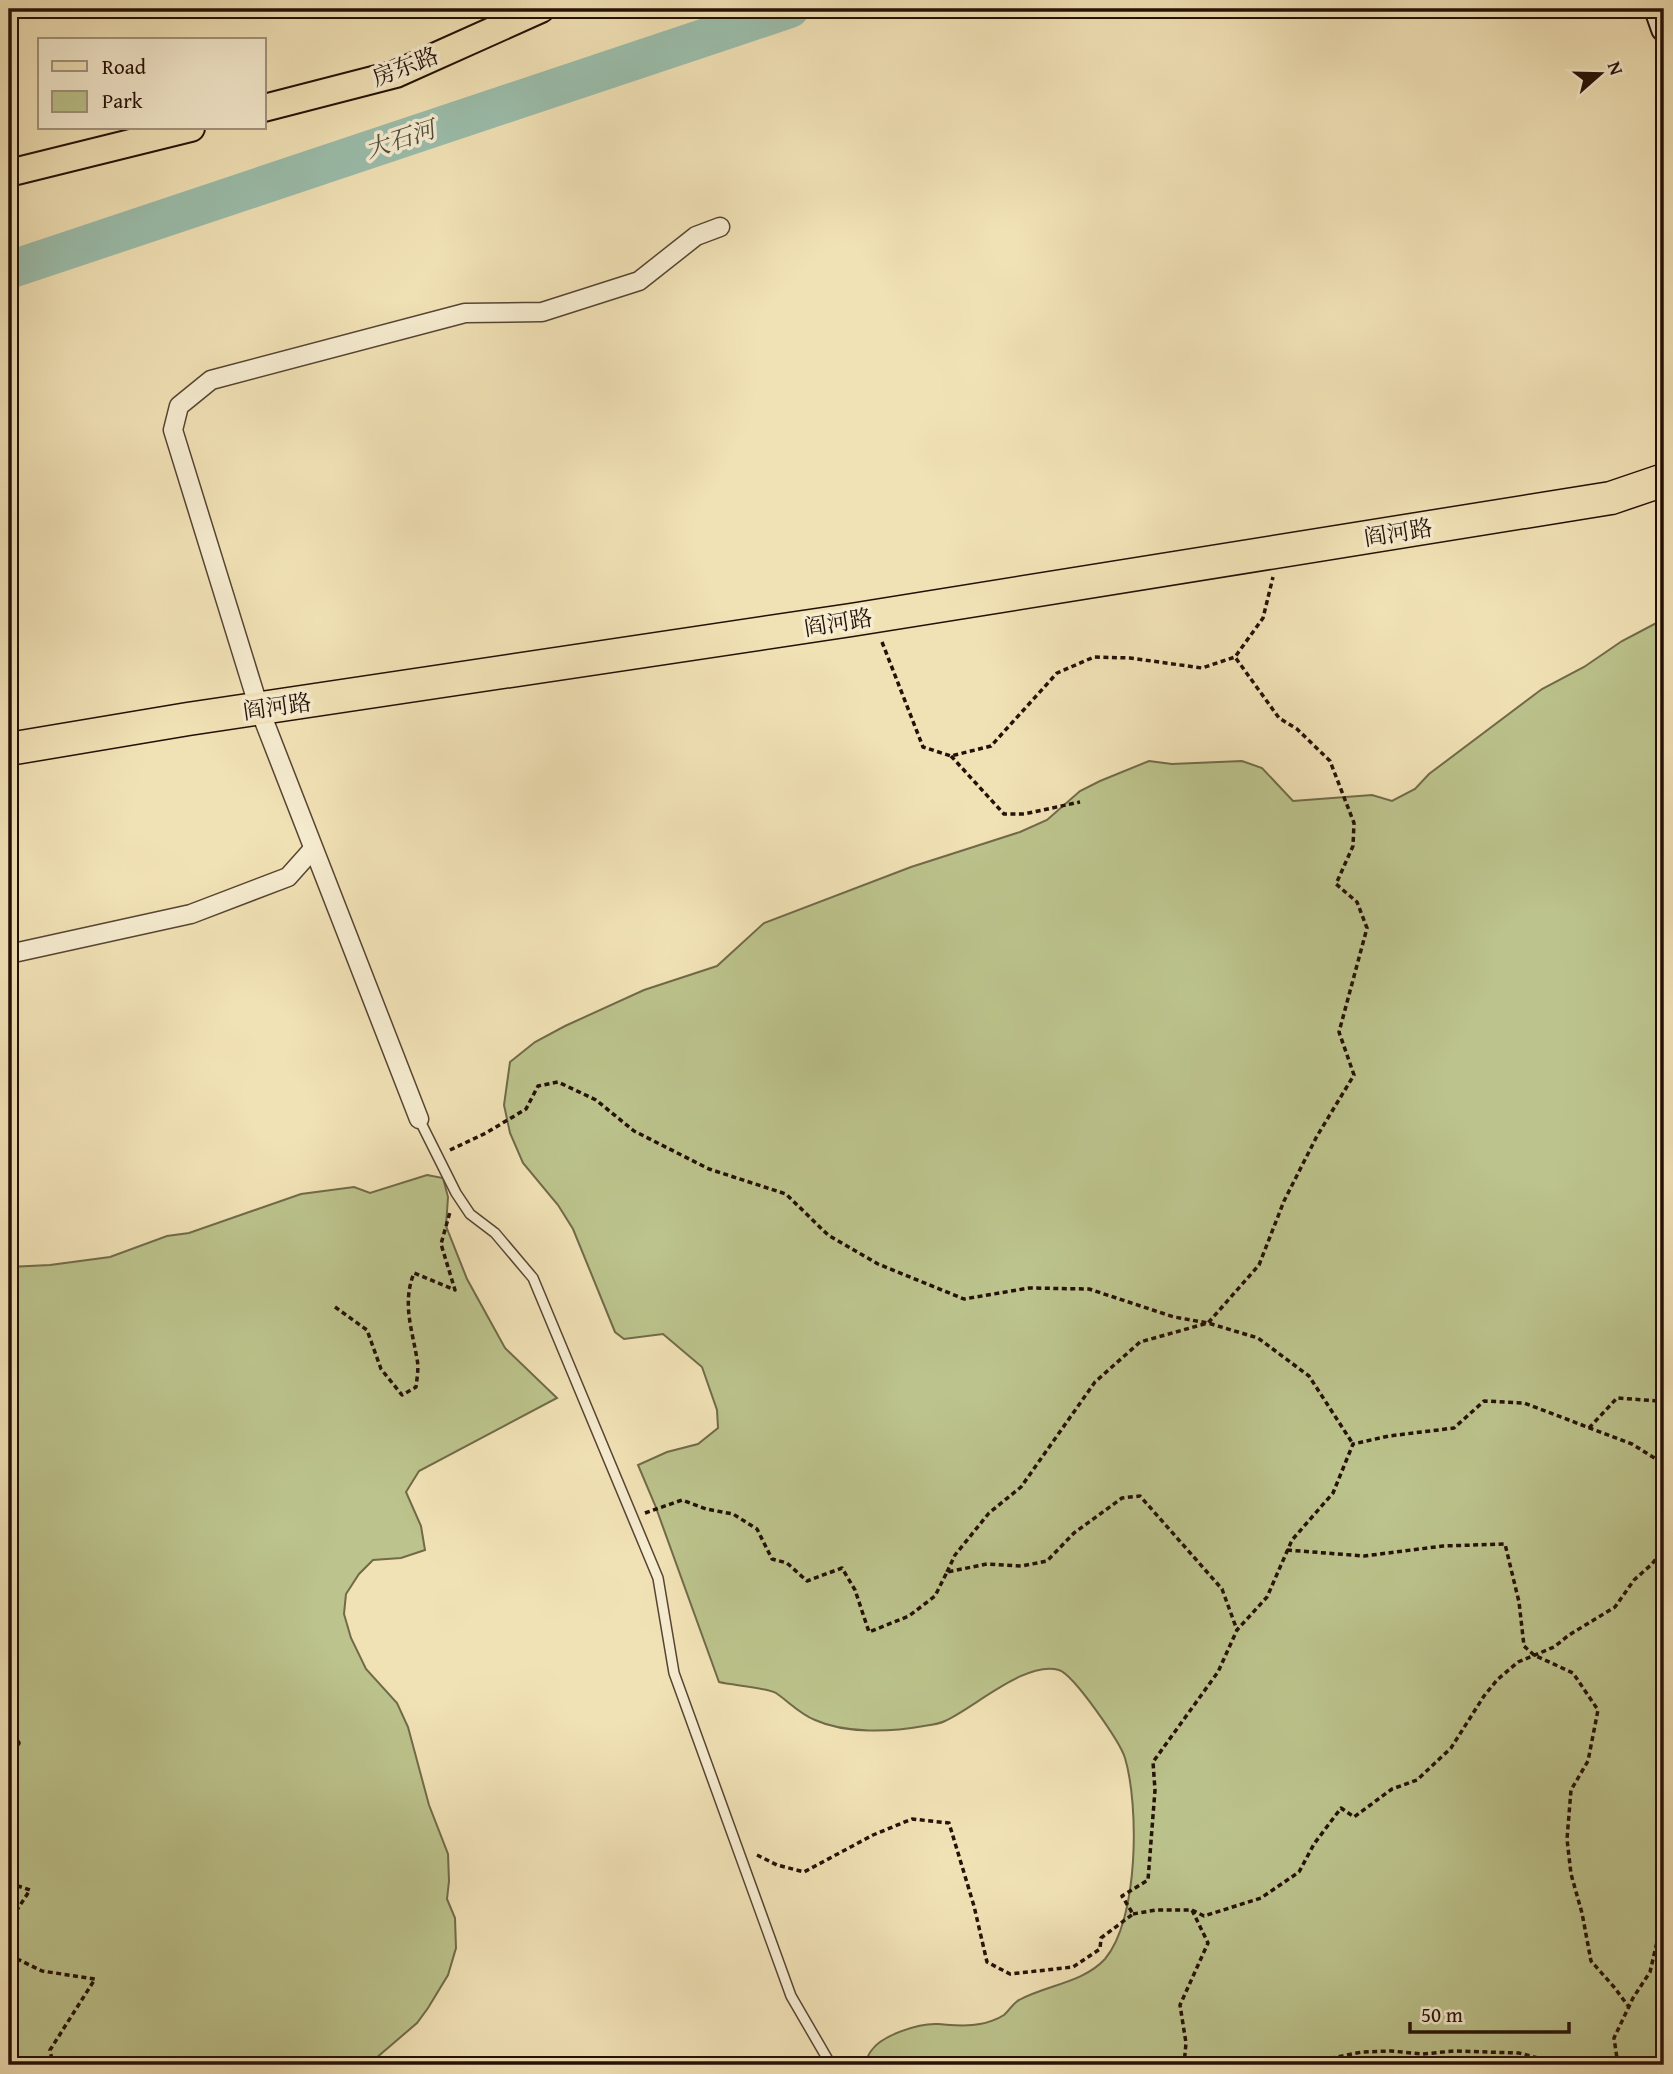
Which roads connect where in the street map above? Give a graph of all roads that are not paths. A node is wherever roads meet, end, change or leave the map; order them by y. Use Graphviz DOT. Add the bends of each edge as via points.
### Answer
graph roads {
  1 [pos="541,9"];
  2 [pos="1657,9"];
  3 [pos="1664,29"];
  4 [pos="266,107"];
  5 [pos="183,130"];
  6 [pos="9,173"];
  7 [pos="720,228"];
  8 [pos="1664,481"];
  9 [pos="259,708"];
  10 [pos="9,749"];
  11 [pos="313,849"];
  12 [pos="9,954"];
  13 [pos="419,1119"];
  14 [pos="831,2065"];
  1 -- 4 [label="main road, 房东路" via="396,74"];
  2 -- 3 [label="street"];
  5 -- 6 [label="main road"];
  7 -- 9 [label="street" via="696,236 639,281 542,312 465,313 211,380 179,406 173,430"];
  8 -- 9 [label="highway, 阎河路" via="1611,498 874,617"];
  9 -- 10 [label="highway, 阎河路"];
  9 -- 11 [label="street"];
  11 -- 12 [label="street" via="288,877 191,914"];
  11 -- 13 [label="street"];
  13 -- 14 [label="lane" via="470,1214 495,1233 533,1278 657,1578 674,1672 791,1996"];
}
